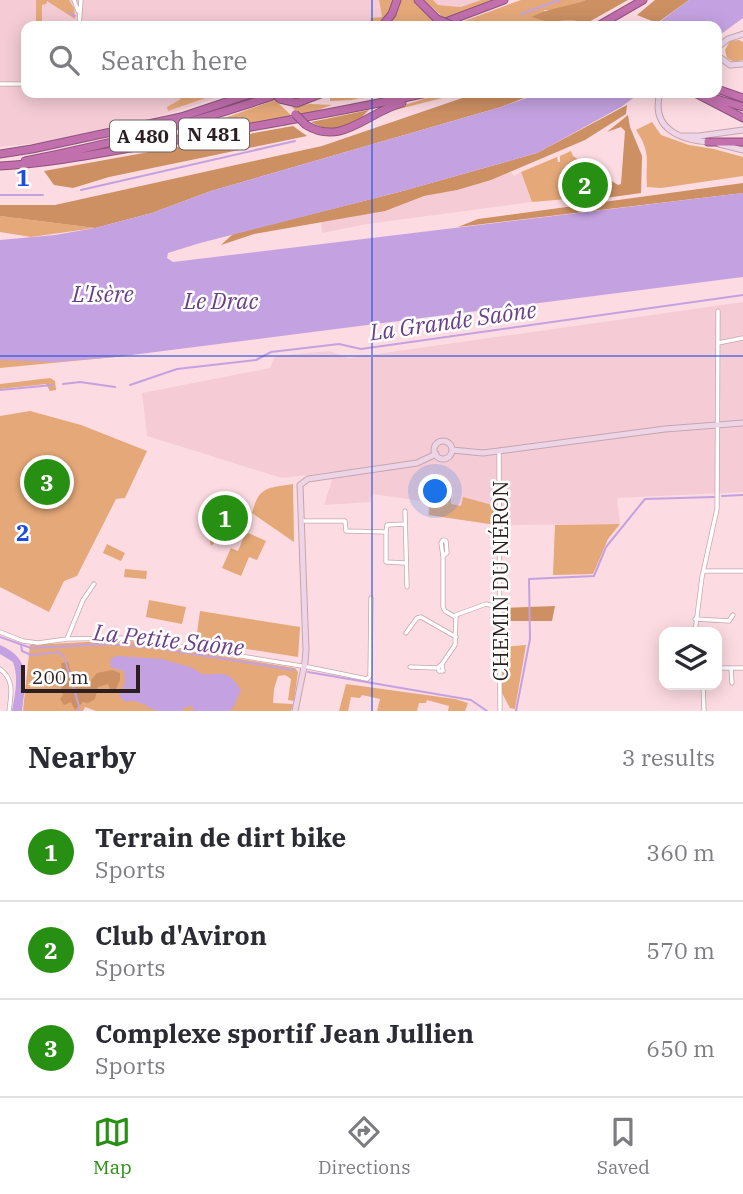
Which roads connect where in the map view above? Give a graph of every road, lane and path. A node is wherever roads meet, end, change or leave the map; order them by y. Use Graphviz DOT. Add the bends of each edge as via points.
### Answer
graph roads {
  1 [pos="74,0"];
  2 [pos="81,0"];
  3 [pos="397,0"];
  4 [pos="418,0"];
  5 [pos="504,0"];
  6 [pos="643,0"];
  7 [pos="79,13"];
  8 [pos="79,21"];
  9 [pos="386,21"];
  10 [pos="435,21"];
  11 [pos="439,21"];
  12 [pos="607,21"];
  13 [pos="743,36"];
  14 [pos="722,45"];
  15 [pos="722,59"];
  16 [pos="743,64"];
  17 [pos="0,84"];
  18 [pos="21,84"];
  19 [pos="722,91"];
  20 [pos="238,98"];
  21 [pos="269,98"];
  22 [pos="282,98"];
  23 [pos="286,98"];
  24 [pos="310,98"];
  25 [pos="404,98"];
  26 [pos="416,98"];
  27 [pos="659,98"];
  28 [pos="705,98"];
  29 [pos="713,98"];
  30 [pos="743,98"];
  31 [pos="743,107"];
  32 [pos="743,118"];
  33 [pos="743,130"];
  34 [pos="676,134"];
  35 [pos="708,142"];
  36 [pos="743,142"];
  37 [pos="743,150"];
  38 [pos="0,154"];
  39 [pos="0,166"];
  40 [pos="718,311"];
  41 [pos="743,338"];
  42 [pos="718,343"];
  43 [pos="743,423"];
  44 [pos="718,424"];
  45 [pos="452,450"];
  46 [pos="499,450"];
  47 [pos="436,454"];
  48 [pos="405,511"];
  49 [pos="300,521"];
  50 [pos="405,524"];
  51 [pos="386,532"];
  52 [pos="443,556"];
  53 [pos="406,563"];
  54 [pos="704,571"];
  55 [pos="743,571"];
  56 [pos="94,584"];
  57 [pos="407,587"];
  58 [pos="371,598"];
  59 [pos="499,607"];
  60 [pos="733,615"];
  61 [pos="455,617"];
  62 [pos="695,619"];
  63 [pos="695,627"];
  64 [pos="71,628"];
  65 [pos="0,632"];
  66 [pos="406,634"];
  67 [pos="456,637"];
  68 [pos="82,638"];
  69 [pos="67,639"];
  70 [pos="304,667"];
  71 [pos="410,667"];
  72 [pos="722,668"];
  73 [pos="731,668"];
  74 [pos="743,668"];
  75 [pos="0,669"];
  76 [pos="732,683"];
  77 [pos="703,690"];
  78 [pos="9,711"];
  79 [pos="295,711"];
  80 [pos="500,711"];
  81 [pos="704,711"];
  1 -- 7 [label="street"];
  2 -- 7 [label="street"];
  3 -- 9 [label="highway"];
  4 -- 10 [label="highway"];
  5 -- 11 [label="highway"];
  6 -- 12 [label="highway"];
  7 -- 8 [label="street"];
  13 -- 14 [label="street"];
  15 -- 16 [label="street" via="730,65"];
  17 -- 18 [label="street"];
  19 -- 30 [label="highway"];
  20 -- 38 [label="highway" via="181,117"];
  21 -- 39 [label="highway, A 480" via="131,139"];
  22 -- 26 [label="highway, bridge" via="306,125 322,132 340,132 389,106"];
  23 -- 24 [label="highway" via="298,103"];
  25 -- 39 [label="highway, N 481" via="202,136"];
  27 -- 34 [label="street" via="662,119"];
  28 -- 32 [label="highway"];
  29 -- 31 [label="highway"];
  33 -- 34 [label="street"];
  34 -- 35 [label="street"];
  35 -- 36 [label="highway"];
  35 -- 37 [label="street"];
  40 -- 42 [label="street"];
  41 -- 42 [label="street"];
  42 -- 44 [label="street"];
  43 -- 44 [label="street"];
  44 -- 46 [label="street"];
  44 -- 54 [label="street" via="717,509"];
  45 -- 46 [label="street"];
  45 -- 47 [label="street" via="444,458"];
  45 -- 47 [label="street" via="448,442 440,441"];
  46 -- 59 [label="street, CHEMIN DU NÉRON"];
  47 -- 49 [label="street" via="417,463 303,481"];
  48 -- 50 [label="street"];
  49 -- 51 [label="street" via="345,521 346,531"];
  49 -- 70 [label="street"];
  50 -- 51 [label="street" via="387,524"];
  50 -- 53 [label="street"];
  51 -- 53 [label="street" via="386,562"];
  52 -- 61 [label="street" via="443,607"];
  53 -- 57 [label="street"];
  54 -- 55 [label="street"];
  54 -- 62 [label="street"];
  56 -- 64 [label="street"];
  58 -- 70 [label="street" via="370,676"];
  59 -- 61 [label="street" via="486,604"];
  59 -- 80 [label="street, CHEMIN DU NÉRON"];
  60 -- 62 [label="street" via="729,621"];
  61 -- 67 [label="street"];
  62 -- 63 [label="street"];
  64 -- 68 [label="street" via="74,636"];
  64 -- 69 [label="street"];
  65 -- 69 [label="street" via="30,642"];
  66 -- 67 [label="street" via="421,617"];
  67 -- 71 [label="street" via="440,666"];
  68 -- 69 [label="street"];
  68 -- 70 [label="street" via="129,638"];
  70 -- 79 [label="street"];
  72 -- 73 [label="street"];
  73 -- 74 [label="street"];
  73 -- 76 [label="street"];
  75 -- 78 [label="street" via="11,685"];
  77 -- 81 [label="street"];
}
